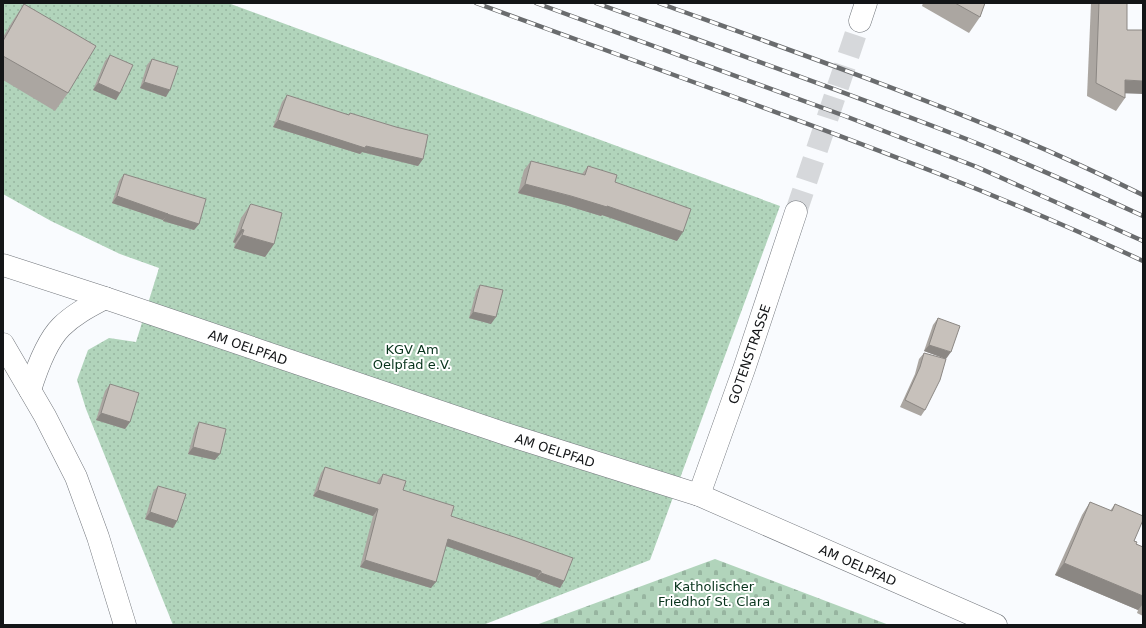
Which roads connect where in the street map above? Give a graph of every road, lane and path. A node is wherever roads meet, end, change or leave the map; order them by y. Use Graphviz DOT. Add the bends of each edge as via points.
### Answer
graph roads {
  1 [pos="796,212"];
  2 [pos="3,265"];
  3 [pos="105,298"];
  4 [pos="3,344"];
  5 [pos="30,390"];
  6 [pos="699,495"];
  7 [pos="125,625"];
  8 [pos="996,625"];
  1 -- 6 [label="street, GOTENSTRASSE" via="744,370"];
  2 -- 3 [label="street, AM OELPFAD"];
  3 -- 5 [label="street" via="83,310 61,327 39,364"];
  3 -- 6 [label="street, AM OELPFAD" via="512,436"];
  4 -- 5 [label="street"];
  5 -- 7 [label="street" via="76,477 98,537"];
  6 -- 8 [label="street, AM OELPFAD"];
}
